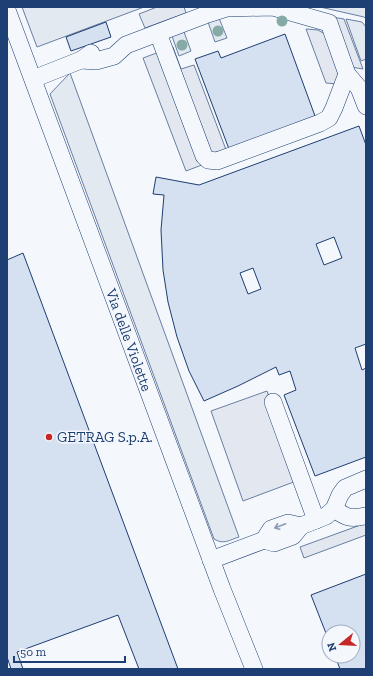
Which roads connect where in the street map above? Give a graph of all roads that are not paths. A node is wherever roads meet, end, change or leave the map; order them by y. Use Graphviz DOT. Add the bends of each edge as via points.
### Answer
graph roads {
  1 [pos="7,10"];
  2 [pos="158,33"];
  3 [pos="347,74"];
  4 [pos="32,79"];
  5 [pos="366,106"];
  6 [pos="273,402"];
  7 [pos="366,479"];
  8 [pos="334,509"];
  9 [pos="366,516"];
  10 [pos="308,523"];
  11 [pos="211,560"];
  12 [pos="254,669"];
  1 -- 4 [label="street, Via delle Violette"];
  2 -- 3 [label="street" via="227,8 273,7 329,23"];
  2 -- 3 [label="street" via="204,156 208,160 218,161 329,118"];
  2 -- 4 [label="street" via="126,45 114,56 96,61 81,60"];
  3 -- 5 [label="street" via="360,88"];
  4 -- 11 [label="street, Via delle Violette"];
  6 -- 10 [label="street"];
  7 -- 8 [label="street" via="345,488"];
  8 -- 9 [label="street" via="355,518"];
  8 -- 10 [label="street" via="326,516"];
  10 -- 11 [label="street" via="293,536 274,543 264,540"];
  11 -- 12 [label="street, Via delle Violette"];
}
